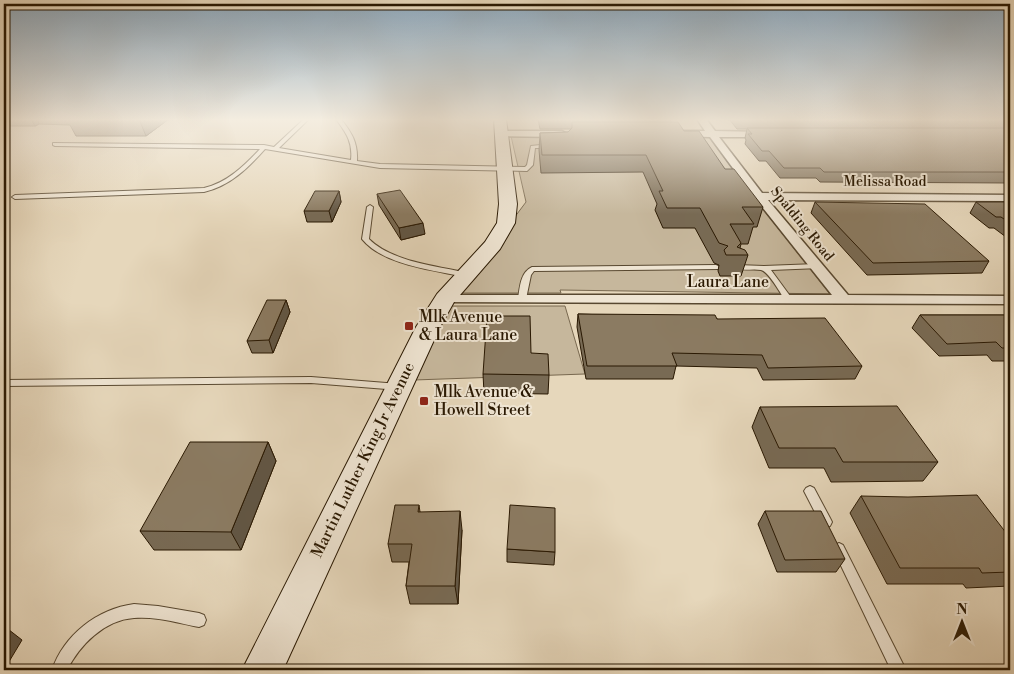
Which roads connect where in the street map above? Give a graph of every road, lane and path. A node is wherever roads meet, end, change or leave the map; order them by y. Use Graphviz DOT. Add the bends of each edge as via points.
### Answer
graph roads {
  1 [pos="261,150"];
  2 [pos="285,150"];
  3 [pos="355,150"];
  4 [pos="511,150"];
  5 [pos="530,150"];
  6 [pos="725,150"];
  7 [pos="354,162"];
  8 [pos="518,167"];
  9 [pos="760,196"];
  10 [pos="15,197"];
  11 [pos="1010,198"];
  12 [pos="370,207"];
  13 [pos="817,266"];
  14 [pos="716,267"];
  15 [pos="737,267"];
  16 [pos="764,268"];
  17 [pos="465,276"];
  18 [pos="445,299"];
  19 [pos="522,299"];
  20 [pos="789,300"];
  21 [pos="844,300"];
  22 [pos="1010,300"];
  23 [pos="4,383"];
  24 [pos="399,387"];
  25 [pos="810,491"];
  26 [pos="199,620"];
  27 [pos="58,670"];
  28 [pos="262,670"];
  29 [pos="899,670"];
  1 -- 10 [label="lane" via="232,176 208,188 94,196"];
  2 -- 7 [label="lane"];
  3 -- 7 [label="lane"];
  4 -- 8 [label="street, Martin Luther King Jr Avenue"];
  5 -- 8 [label="lane"];
  6 -- 9 [label="street, Spalding Road"];
  7 -- 8 [label="lane" via="380,166"];
  8 -- 17 [label="street, Martin Luther King Jr Avenue" via="506,224 494,245"];
  9 -- 11 [label="street, Melissa Road"];
  9 -- 13 [label="street, Spalding Road"];
  12 -- 17 [label="lane" via="365,239 369,245 385,254"];
  13 -- 16 [label="lane"];
  13 -- 21 [label="street, Spalding Road"];
  14 -- 19 [label="lane" via="532,269 527,274"];
  15 -- 16 [label="lane"];
  16 -- 20 [label="lane"];
  17 -- 18 [label="street, Martin Luther King Jr Avenue"];
  18 -- 19 [label="street, Laura Lane"];
  18 -- 24 [label="street, Martin Luther King Jr Avenue"];
  19 -- 20 [label="street, Laura Lane"];
  20 -- 21 [label="street, Laura Lane"];
  21 -- 22 [label="street, Laura Lane"];
  23 -- 24 [label="lane" via="311,380"];
  24 -- 28 [label="street, Martin Luther King Jr Avenue"];
  25 -- 29 [label="lane"];
  26 -- 27 [label="lane" via="134,611 113,616 86,631"];
}
